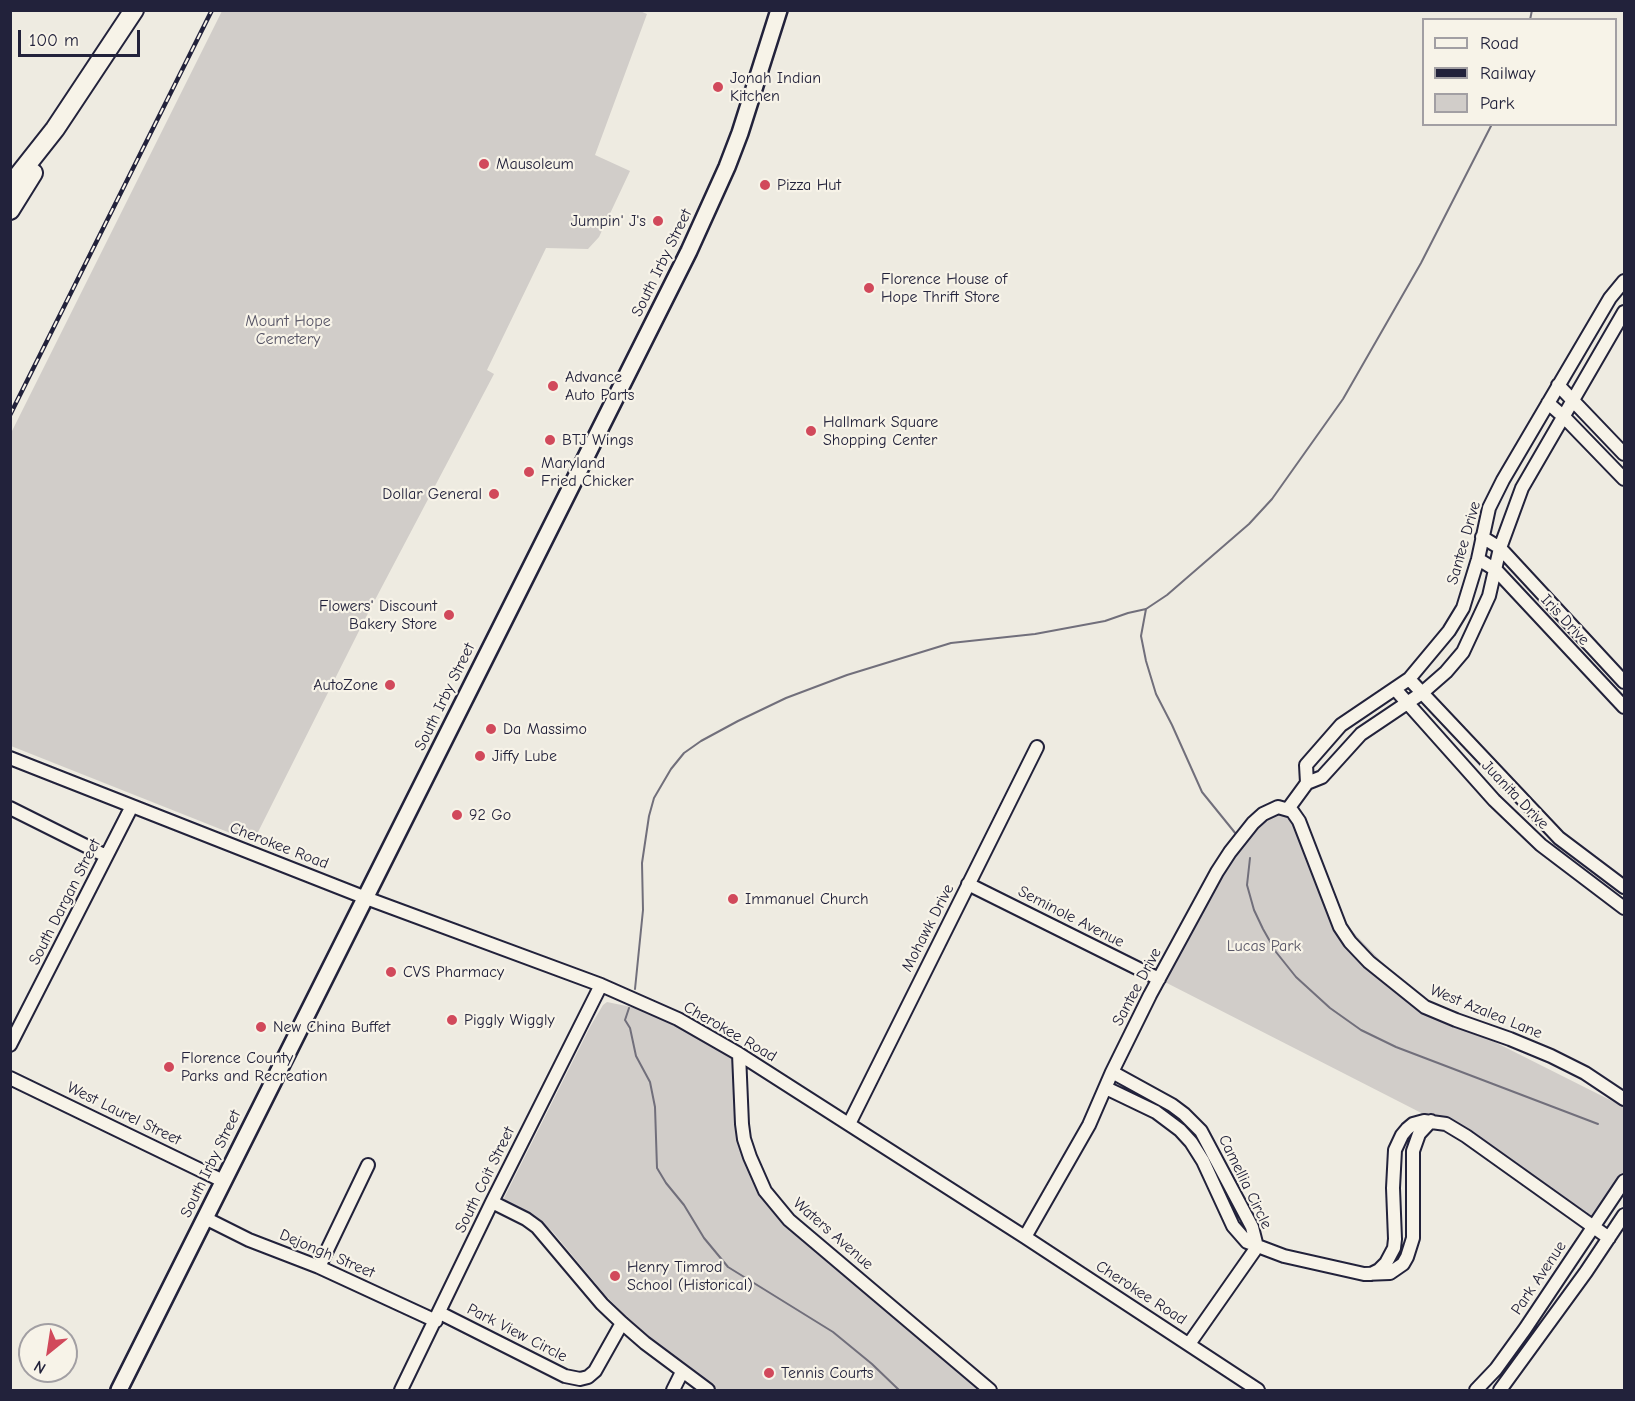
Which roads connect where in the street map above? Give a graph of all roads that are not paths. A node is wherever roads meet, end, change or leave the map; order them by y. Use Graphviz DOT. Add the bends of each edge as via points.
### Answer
graph roads {
  1 [pos="134,10"];
  2 [pos="779,10"];
  3 [pos="55,129"];
  4 [pos="10,186"];
  5 [pos="10,210"];
  6 [pos="1624,281"];
  7 [pos="1624,312"];
  8 [pos="1558,385"];
  9 [pos="1573,400"];
  10 [pos="1548,403"];
  11 [pos="1564,417"];
  12 [pos="1624,454"];
  13 [pos="1624,479"];
  14 [pos="1482,537"];
  15 [pos="1500,548"];
  16 [pos="1478,559"];
  17 [pos="1496,570"];
  18 [pos="1409,679"];
  19 [pos="1624,682"];
  20 [pos="1395,689"];
  21 [pos="1422,693"];
  22 [pos="1407,702"];
  23 [pos="1624,707"];
  24 [pos="1036,747"];
  25 [pos="10,758"];
  26 [pos="1308,783"];
  27 [pos="132,806"];
  28 [pos="10,808"];
  29 [pos="1288,809"];
  30 [pos="106,856"];
  31 [pos="968,884"];
  32 [pos="1624,887"];
  33 [pos="366,898"];
  34 [pos="1624,908"];
  35 [pos="1160,979"];
  36 [pos="601,985"];
  37 [pos="10,1045"];
  38 [pos="739,1054"];
  39 [pos="1112,1072"];
  40 [pos="10,1078"];
  41 [pos="1106,1088"];
  42 [pos="1624,1099"];
  43 [pos="1431,1121"];
  44 [pos="849,1124"];
  45 [pos="368,1165"];
  46 [pos="223,1181"];
  47 [pos="1624,1181"];
  48 [pos="492,1202"];
  49 [pos="1624,1215"];
  50 [pos="205,1218"];
  51 [pos="1593,1227"];
  52 [pos="1025,1237"];
  53 [pos="1609,1238"];
  54 [pos="1257,1247"];
  55 [pos="319,1267"];
  56 [pos="1371,1274"];
  57 [pos="438,1317"];
  58 [pos="622,1323"];
  59 [pos="1189,1344"];
  60 [pos="682,1372"];
  61 [pos="119,1390"];
  62 [pos="401,1390"];
  63 [pos="673,1390"];
  64 [pos="708,1390"];
  65 [pos="990,1390"];
  66 [pos="1258,1390"];
  67 [pos="1476,1390"];
  68 [pos="1500,1390"];
  1 -- 3 [label="highway"];
  2 -- 33 [label="main road, South Irby Street" via="734,147 689,251"];
  3 -- 4 [label="highway"];
  3 -- 5 [label="highway"];
  6 -- 8 [label="street, Santee Drive"];
  7 -- 9 [label="street, Santee Drive"];
  8 -- 9 [label="street"];
  8 -- 10 [label="street, Santee Drive"];
  9 -- 11 [label="street, Santee Drive"];
  9 -- 12 [label="street"];
  10 -- 11 [label="street"];
  10 -- 14 [label="street, Santee Drive" via="1489,508"];
  11 -- 13 [label="street"];
  11 -- 15 [label="street, Santee Drive" via="1522,488"];
  14 -- 15 [label="street, Iris Drive"];
  14 -- 16 [label="street, Santee Drive"];
  15 -- 17 [label="street, Santee Drive"];
  15 -- 19 [label="street, Iris Drive"];
  16 -- 17 [label="street, Iris Drive"];
  16 -- 18 [label="street, Santee Drive" via="1463,608 1449,632"];
  17 -- 21 [label="street, Santee Drive" via="1486,603 1463,652"];
  17 -- 23 [label="street, Iris Drive"];
  18 -- 20 [label="street, Santee Drive"];
  18 -- 21 [label="street, Juanita Drive"];
  20 -- 22 [label="street, Juanita Drive"];
  20 -- 26 [label="street, Santee Drive" via="1335,732 1306,765"];
  21 -- 22 [label="street, Santee Drive"];
  21 -- 32 [label="street, Juanita Drive" via="1559,838"];
  22 -- 26 [label="street, Santee Drive" via="1361,734 1322,777"];
  22 -- 34 [label="street, Juanita Drive" via="1494,800 1541,845"];
  24 -- 31 [label="street, Mohawk Drive"];
  25 -- 27 [label="street, Cherokee Road"];
  26 -- 29 [label="street, Santee Drive"];
  27 -- 30 [label="street, South Dargan Street"];
  27 -- 33 [label="street, Cherokee Road"];
  28 -- 30 [label="street"];
  29 -- 35 [label="street, Santee Drive" via="1278,807 1263,814 1230,852"];
  29 -- 42 [label="street, West Azalea Lane" via="1299,820 1340,927 1369,962 1425,1007 1551,1056"];
  30 -- 37 [label="street, South Dargan Street"];
  31 -- 35 [label="street, Seminole Avenue"];
  31 -- 44 [label="street, Mohawk Drive"];
  33 -- 36 [label="street, Cherokee Road"];
  33 -- 46 [label="main road, South Irby Street"];
  35 -- 39 [label="street, Santee Drive"];
  36 -- 38 [label="street, Cherokee Road" via="678,1019"];
  36 -- 48 [label="street, South Coit Street"];
  38 -- 44 [label="street, Cherokee Road"];
  38 -- 65 [label="street, Waters Avenue" via="741,1124 765,1191 789,1220"];
  39 -- 41 [label="street, Santee Drive"];
  39 -- 54 [label="street, Camellia Circle" via="1172,1105 1201,1131 1252,1227"];
  40 -- 46 [label="street, West Laurel Street"];
  41 -- 52 [label="street, Santee Drive"];
  41 -- 54 [label="street, Camellia Circle" via="1156,1112 1180,1130 1203,1161 1233,1226"];
  43 -- 51 [label="street" via="1446,1124 1466,1136"];
  43 -- 56 [label="street" via="1413,1124 1398,1142 1393,1161 1394,1248 1386,1263"];
  43 -- 56 [label="street, Camellia Circle" via="1419,1134 1413,1151 1413,1238 1407,1257 1390,1273"];
  44 -- 52 [label="street, Cherokee Road"];
  45 -- 55 [label="street"];
  46 -- 50 [label="main road, South Irby Street"];
  47 -- 51 [label="street, Park Avenue"];
  48 -- 57 [label="street, South Coit Street"];
  48 -- 58 [label="street" via="537,1227"];
  49 -- 53 [label="street, Park Avenue"];
  50 -- 55 [label="street, Dejongh Street"];
  50 -- 61 [label="main road, South Irby Street"];
  51 -- 53 [label="street"];
  51 -- 67 [label="street, Park Avenue" via="1525,1329"];
  52 -- 59 [label="street, Cherokee Road"];
  53 -- 68 [label="street, Park Avenue"];
  54 -- 56 [label="street, Camellia Circle"];
  54 -- 59 [label="street"];
  55 -- 57 [label="street, Dejongh Street"];
  57 -- 58 [label="street, Park View Circle" via="565,1376 580,1379 595,1371"];
  57 -- 62 [label="street, South Coit Street"];
  58 -- 60 [label="street"];
  59 -- 66 [label="street, Cherokee Road"];
  60 -- 63 [label="street"];
  60 -- 64 [label="street"];
}
